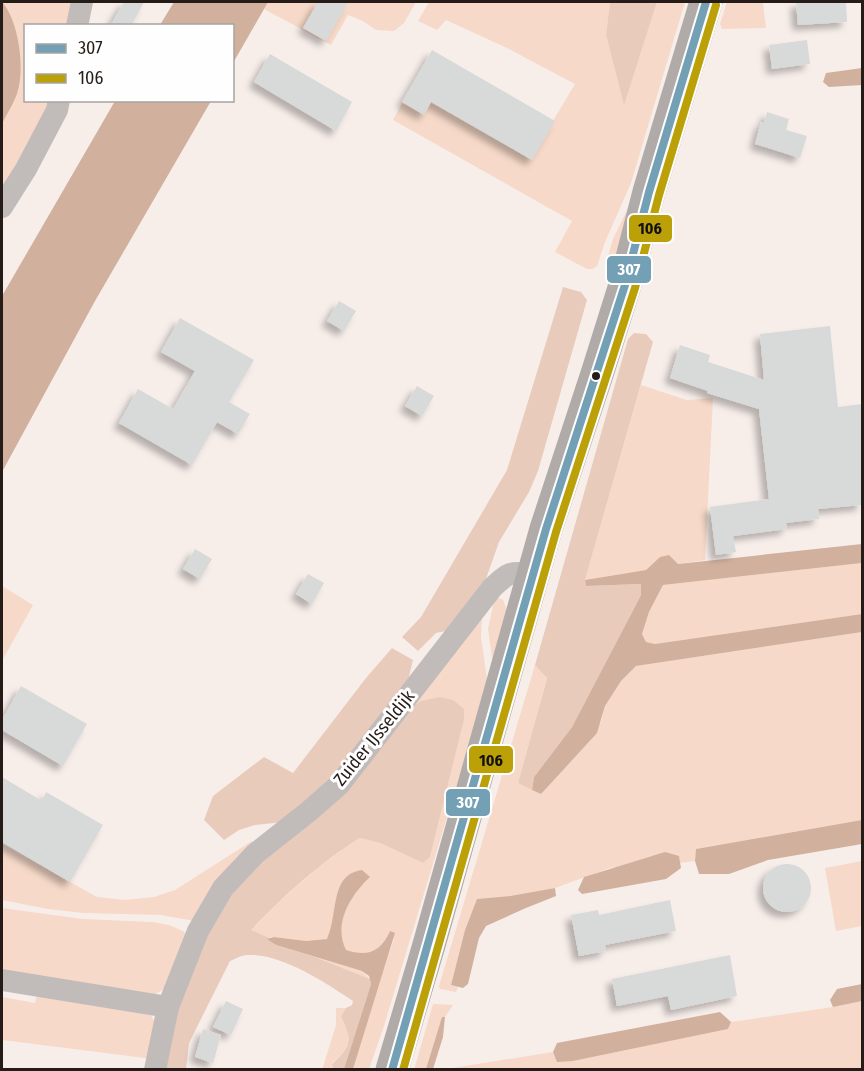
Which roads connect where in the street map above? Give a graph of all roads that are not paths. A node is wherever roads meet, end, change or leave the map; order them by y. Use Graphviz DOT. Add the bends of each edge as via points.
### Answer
graph roads {
  1 [pos="82,2"];
  2 [pos="706,2"];
  3 [pos="76,24"];
  4 [pos="59,102"];
  5 [pos="2,207"];
  6 [pos="533,575"];
  7 [pos="2,981"];
  8 [pos="168,1007"];
  9 [pos="155,1070"];
  10 [pos="392,1070"];
  1 -- 3 [label="street"];
  2 -- 6 [label="main road" via="625,285"];
  4 -- 5 [label="street" via="26,169"];
  6 -- 8 [label="street, Zuider IJsseldijk" via="517,571 492,588 339,784 255,854 223,888 198,931"];
  6 -- 10 [label="main road"];
  7 -- 8 [label="street"];
  8 -- 9 [label="street, Zuider IJsseldijk"];
}
